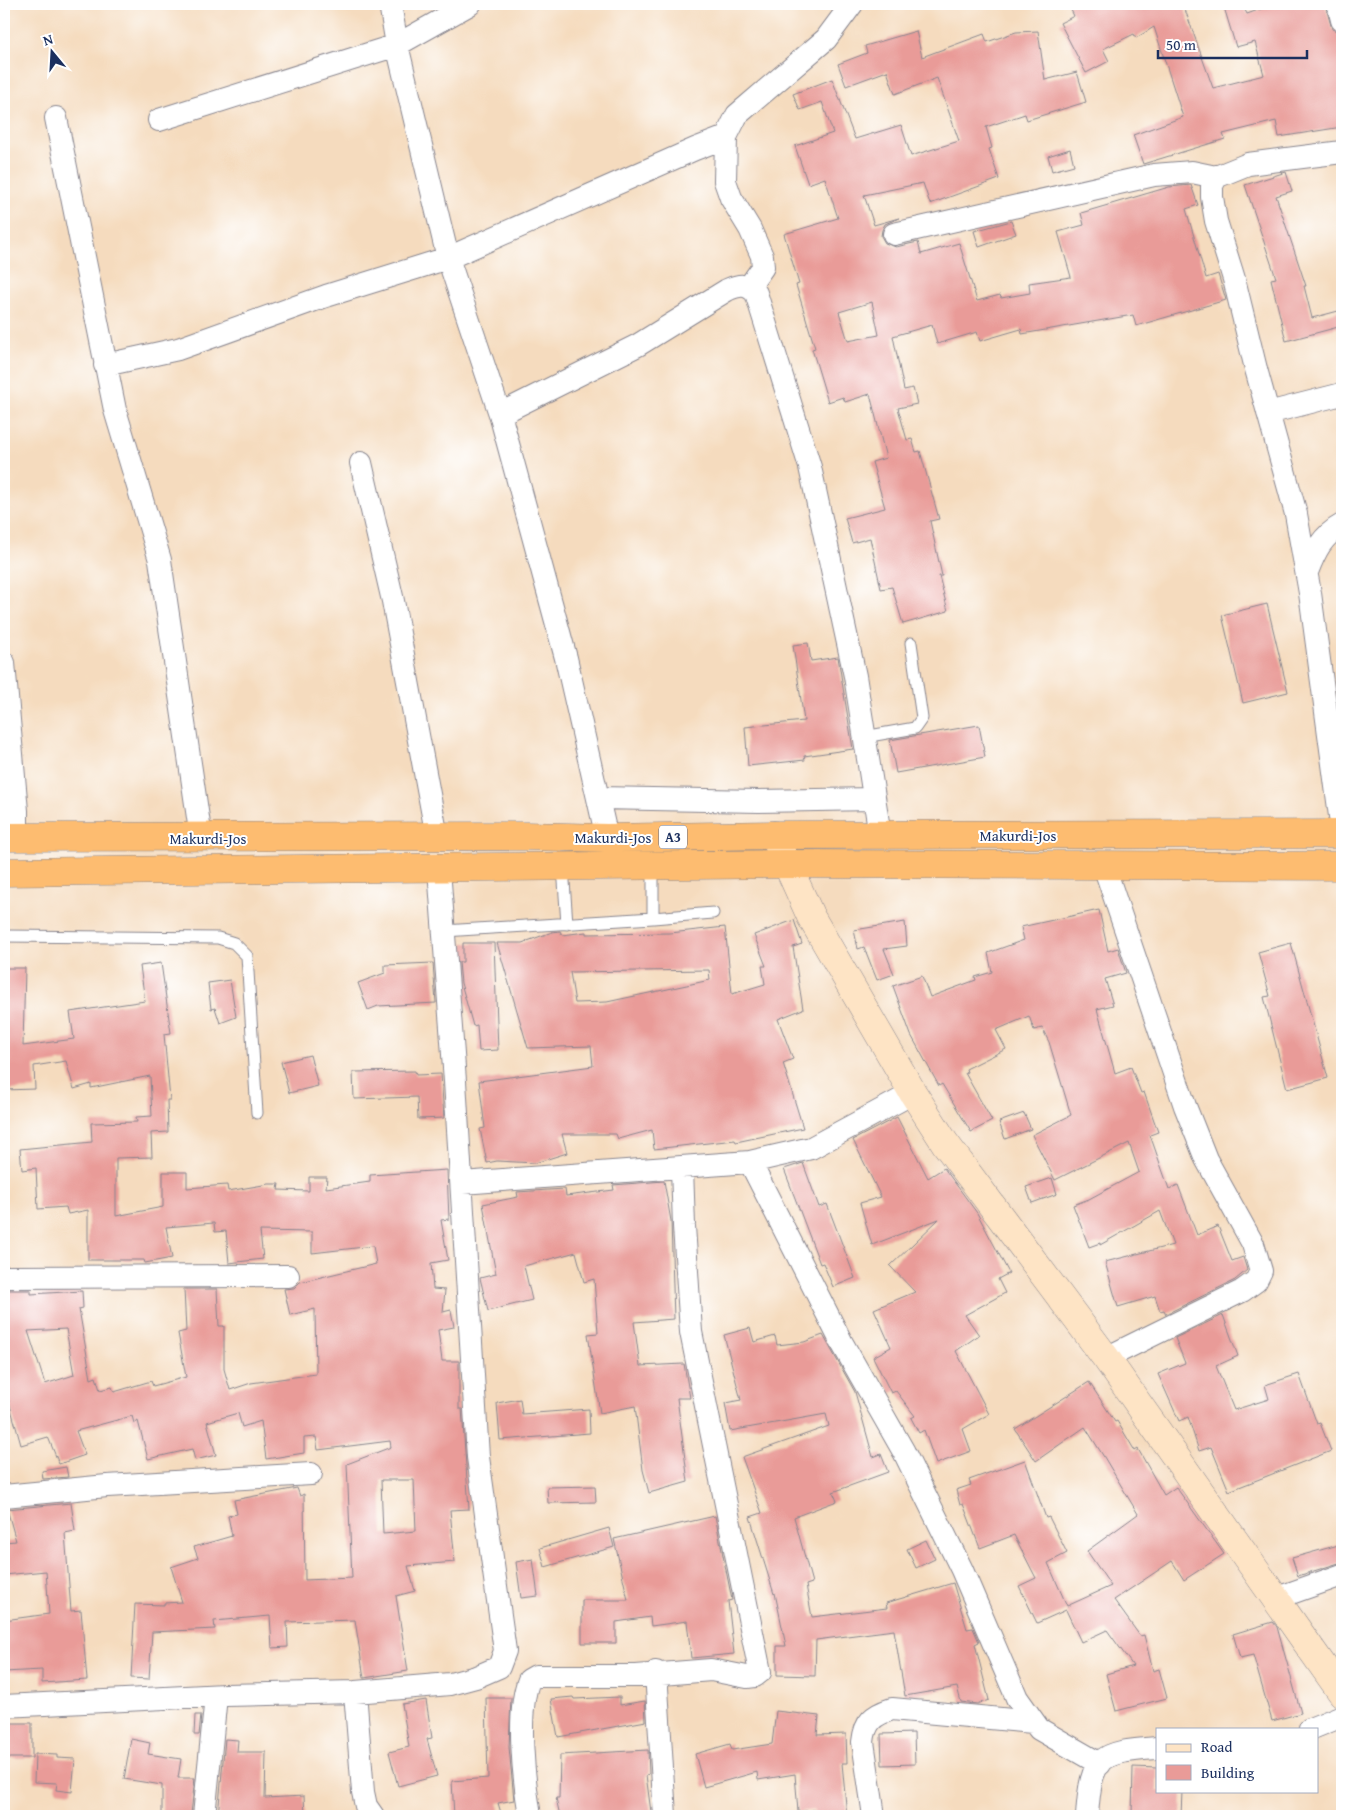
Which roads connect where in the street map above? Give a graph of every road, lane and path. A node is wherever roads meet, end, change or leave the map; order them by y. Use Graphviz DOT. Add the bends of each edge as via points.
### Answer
graph roads {
  1 [pos="390,4"];
  2 [pos="470,4"];
  3 [pos="852,4"];
  4 [pos="1338,4"];
  5 [pos="1342,20"];
  6 [pos="397,45"];
  7 [pos="56,118"];
  8 [pos="159,120"];
  9 [pos="726,137"];
  10 [pos="1342,152"];
  11 [pos="1216,176"];
  12 [pos="894,234"];
  13 [pos="448,258"];
  14 [pos="749,287"];
  15 [pos="105,365"];
  16 [pos="1342,394"];
  17 [pos="1268,413"];
  18 [pos="500,414"];
  19 [pos="361,463"];
  20 [pos="1342,525"];
  21 [pos="1307,572"];
  22 [pos="911,643"];
  23 [pos="4,663"];
  24 [pos="864,736"];
  25 [pos="7,739"];
  26 [pos="599,798"];
  27 [pos="874,798"];
  28 [pos="759,801"];
  29 [pos="1342,833"];
  30 [pos="774,835"];
  31 [pos="880,835"];
  32 [pos="437,836"];
  33 [pos="10,837"];
  34 [pos="201,838"];
  35 [pos="607,838"];
  36 [pos="787,864"];
  37 [pos="1103,864"];
  38 [pos="653,866"];
  39 [pos="1342,866"];
  40 [pos="563,867"];
  41 [pos="439,868"];
  42 [pos="4,872"];
  43 [pos="713,913"];
  44 [pos="653,918"];
  45 [pos="568,924"];
  46 [pos="444,930"];
  47 [pos="4,936"];
  48 [pos="913,1093"];
  49 [pos="257,1113"];
  50 [pos="750,1162"];
  51 [pos="682,1168"];
  52 [pos="462,1183"];
  53 [pos="288,1276"];
  54 [pos="4,1277"];
  55 [pos="1106,1358"];
  56 [pos="311,1474"];
  57 [pos="4,1496"];
  58 [pos="1342,1575"];
  59 [pos="1277,1598"];
  60 [pos="656,1672"];
  61 [pos="355,1692"];
  62 [pos="1342,1692"];
  63 [pos="216,1696"];
  64 [pos="4,1706"];
  65 [pos="1342,1716"];
  66 [pos="1033,1722"];
  67 [pos="1312,1728"];
  68 [pos="1156,1748"];
  69 [pos="1100,1764"];
  70 [pos="204,1816"];
  71 [pos="373,1816"];
  72 [pos="530,1816"];
  73 [pos="665,1816"];
  74 [pos="874,1816"];
  75 [pos="1087,1816"];
  1 -- 6 [label="street"];
  2 -- 6 [label="street"];
  3 -- 9 [label="street" via="826,40 737,115"];
  4 -- 5 [label="street"];
  6 -- 8 [label="street"];
  6 -- 13 [label="street"];
  7 -- 15 [label="street"];
  9 -- 13 [label="street"];
  9 -- 14 [label="street" via="725,181 762,256 763,267"];
  10 -- 11 [label="street" via="1248,164"];
  11 -- 12 [label="street" via="1192,172 1154,175"];
  11 -- 17 [label="street" via="1212,191 1216,221"];
  13 -- 15 [label="street" via="326,296 178,349"];
  13 -- 18 [label="street"];
  14 -- 18 [label="street" via="740,285 727,290 638,345"];
  14 -- 24 [label="street" via="759,299 810,467 855,676"];
  15 -- 34 [label="street" via="160,560"];
  16 -- 17 [label="street"];
  17 -- 21 [label="street" via="1296,514"];
  18 -- 26 [label="street" via="566,658"];
  19 -- 32 [label="street" via="394,601"];
  20 -- 21 [label="street" via="1319,544"];
  21 -- 29 [label="street"];
  22 -- 24 [label="lane" via="922,718 915,728"];
  23 -- 25 [label="street"];
  24 -- 27 [label="street"];
  25 -- 33 [label="street"];
  26 -- 28 [label="street"];
  26 -- 35 [label="street"];
  27 -- 28 [label="street"];
  27 -- 31 [label="street"];
  28 -- 30 [label="street"];
  29 -- 31 [label="highway, Makurdi-Jos / A3"];
  30 -- 31 [label="highway, Makurdi-Jos / A3"];
  30 -- 35 [label="highway, Makurdi-Jos / A3"];
  30 -- 36 [label="main road"];
  32 -- 34 [label="highway, Makurdi-Jos / A3"];
  32 -- 35 [label="highway, Makurdi-Jos / A3"];
  33 -- 34 [label="highway, Makurdi-Jos / A3"];
  36 -- 37 [label="highway, Makurdi-Jos / A3"];
  36 -- 38 [label="highway, Makurdi-Jos / A3"];
  36 -- 48 [label="main road" via="811,916"];
  37 -- 39 [label="highway, Makurdi-Jos / A3"];
  37 -- 55 [label="street" via="1185,1106 1206,1158 1253,1244 1261,1271 1256,1281 1242,1291"];
  38 -- 40 [label="highway, Makurdi-Jos / A3"];
  38 -- 44 [label="lane"];
  40 -- 41 [label="highway, Makurdi-Jos / A3"];
  40 -- 45 [label="lane"];
  41 -- 42 [label="highway, Makurdi-Jos / A3"];
  41 -- 46 [label="street"];
  43 -- 44 [label="lane"];
  44 -- 45 [label="lane"];
  45 -- 46 [label="lane"];
  46 -- 52 [label="street"];
  47 -- 49 [label="lane" via="218,938 234,944 247,956"];
  48 -- 50 [label="street" via="811,1148"];
  48 -- 55 [label="main road" via="945,1143"];
  50 -- 51 [label="street"];
  50 -- 66 [label="street" via="842,1343 904,1452 962,1570 1017,1698"];
  51 -- 52 [label="street"];
  51 -- 60 [label="street" via="691,1332 761,1668 758,1674 747,1677 711,1670"];
  52 -- 61 [label="street" via="478,1457 505,1651 499,1667 476,1677 450,1684"];
  53 -- 54 [label="street"];
  55 -- 59 [label="main road"];
  56 -- 57 [label="street" via="107,1486"];
  58 -- 59 [label="street"];
  59 -- 62 [label="main road"];
  60 -- 72 [label="street" via="636,1676 536,1676 529,1680 524,1692 523,1722"];
  60 -- 73 [label="street"];
  61 -- 63 [label="street"];
  61 -- 71 [label="street" via="363,1792 366,1806"];
  63 -- 64 [label="street"];
  63 -- 70 [label="street"];
  65 -- 67 [label="street"];
  66 -- 69 [label="street" via="1039,1730"];
  66 -- 74 [label="street" via="892,1709 875,1716 864,1730 863,1742"];
  68 -- 69 [label="street" via="1120,1751"];
  69 -- 75 [label="street" via="1091,1776"];
}
